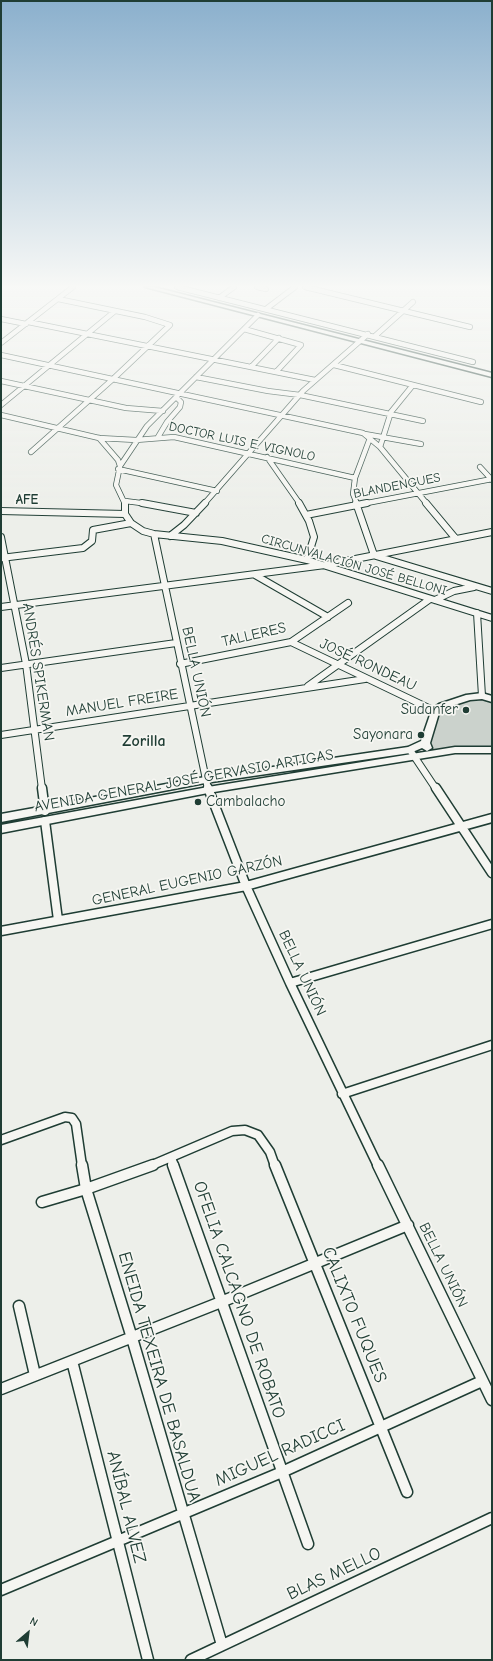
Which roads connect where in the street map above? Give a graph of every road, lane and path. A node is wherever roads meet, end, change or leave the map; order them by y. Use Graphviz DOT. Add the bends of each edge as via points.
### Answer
graph roads {
  1 [pos="49,365"];
  2 [pos="128,365"];
  3 [pos="208,365"];
  4 [pos="239,365"];
  5 [pos="253,365"];
  6 [pos="283,365"];
  7 [pos="334,365"];
  8 [pos="452,365"];
  9 [pos="251,367"];
  10 [pos="276,372"];
  11 [pos="492,375"];
  12 [pos="196,377"];
  13 [pos="113,379"];
  14 [pos="315,380"];
  15 [pos="1,381"];
  16 [pos="413,385"];
  17 [pos="24,386"];
  18 [pos="178,395"];
  19 [pos="300,395"];
  20 [pos="89,400"];
  21 [pos="481,402"];
  22 [pos="1,405"];
  23 [pos="163,411"];
  24 [pos="391,414"];
  25 [pos="1,415"];
  26 [pos="281,415"];
  27 [pos="423,421"];
  28 [pos="57,428"];
  29 [pos="363,433"];
  30 [pos="158,437"];
  31 [pos="383,437"];
  32 [pos="99,438"];
  33 [pos="370,438"];
  34 [pos="136,440"];
  35 [pos="422,444"];
  36 [pos="380,447"];
  37 [pos="31,452"];
  38 [pos="250,453"];
  39 [pos="267,458"];
  40 [pos="480,467"];
  41 [pos="119,468"];
  42 [pos="355,478"];
  43 [pos="492,480"];
  44 [pos="217,491"];
  45 [pos="419,493"];
  46 [pos="125,501"];
  47 [pos="358,505"];
  48 [pos="1,511"];
  49 [pos="196,513"];
  50 [pos="125,514"];
  51 [pos="306,515"];
  52 [pos="131,523"];
  53 [pos="492,532"];
  54 [pos="154,534"];
  55 [pos="170,536"];
  56 [pos="1,537"];
  57 [pos="456,539"];
  58 [pos="374,556"];
  59 [pos="3,558"];
  60 [pos="307,560"];
  61 [pos="325,566"];
  62 [pos="255,575"];
  63 [pos="164,585"];
  64 [pos="477,587"];
  65 [pos="492,591"];
  66 [pos="432,600"];
  67 [pos="348,603"];
  68 [pos="15,605"];
  69 [pos="1,607"];
  70 [pos="477,613"];
  71 [pos="328,617"];
  72 [pos="492,618"];
  73 [pos="291,642"];
  74 [pos="176,643"];
  75 [pos="26,664"];
  76 [pos="180,664"];
  77 [pos="336,665"];
  78 [pos="1,668"];
  79 [pos="365,679"];
  80 [pos="306,687"];
  81 [pos="482,696"];
  82 [pos="492,699"];
  83 [pos="189,706"];
  84 [pos="435,711"];
  85 [pos="34,730"];
  86 [pos="1,735"];
  87 [pos="426,743"];
  88 [pos="492,750"];
  89 [pos="413,753"];
  90 [pos="435,753"];
  91 [pos="207,785"];
  92 [pos="45,810"];
  93 [pos="1,818"];
  94 [pos="492,818"];
  95 [pos="45,821"];
  96 [pos="461,826"];
  97 [pos="1,829"];
  98 [pos="492,873"];
  99 [pos="246,886"];
  100 [pos="58,920"];
  101 [pos="492,924"];
  102 [pos="1,931"];
  103 [pos="290,983"];
  104 [pos="492,1045"];
  105 [pos="342,1094"];
  106 [pos="1,1140"];
  107 [pos="171,1158"];
  108 [pos="86,1189"];
  109 [pos="42,1202"];
  110 [pos="408,1225"];
  111 [pos="315,1263"];
  112 [pos="221,1302"];
  113 [pos="19,1306"];
  114 [pos="132,1338"];
  115 [pos="72,1361"];
  116 [pos="36,1375"];
  117 [pos="482,1381"];
  118 [pos="1,1389"];
  119 [pos="492,1400"];
  120 [pos="381,1427"];
  121 [pos="282,1472"];
  122 [pos="407,1492"];
  123 [pos="182,1513"];
  124 [pos="492,1518"];
  125 [pos="116,1542"];
  126 [pos="308,1544"];
  127 [pos="1,1590"];
  128 [pos="222,1645"];
  129 [pos="148,1660"];
  130 [pos="191,1660"];
  1 -- 13 [label="street"];
  1 -- 17 [label="street"];
  2 -- 13 [label="street"];
  3 -- 12 [label="street"];
  4 -- 9 [label="street"];
  5 -- 9 [label="street"];
  6 -- 10 [label="street"];
  7 -- 14 [label="street"];
  7 -- 16 [label="street"];
  8 -- 11 [label="street"];
  9 -- 10 [label="street"];
  10 -- 14 [label="street"];
  12 -- 18 [label="street"];
  12 -- 19 [label="street"];
  13 -- 18 [label="street"];
  13 -- 20 [label="street"];
  14 -- 19 [label="street"];
  15 -- 17 [label="street"];
  16 -- 21 [label="street"];
  16 -- 24 [label="street"];
  17 -- 20 [label="street"];
  17 -- 22 [label="street"];
  18 -- 23 [label="street"];
  18 -- 26 [label="street"];
  18 -- 30 [label="street" via="180,407"];
  19 -- 24 [label="street"];
  19 -- 26 [label="street"];
  20 -- 23 [label="street" via="126,408"];
  20 -- 28 [label="street"];
  23 -- 34 [label="street"];
  24 -- 27 [label="street"];
  24 -- 31 [label="street"];
  25 -- 28 [label="street, DOCTOR LUIS E. VIGNOLO"];
  26 -- 29 [label="street"];
  26 -- 38 [label="street"];
  28 -- 32 [label="street, DOCTOR LUIS E. VIGNOLO"];
  28 -- 37 [label="street"];
  29 -- 31 [label="street"];
  29 -- 33 [label="street"];
  30 -- 34 [label="street, DOCTOR LUIS E. VIGNOLO"];
  30 -- 38 [label="street, DOCTOR LUIS E. VIGNOLO" via="174,437"];
  31 -- 35 [label="street"];
  31 -- 36 [label="street"];
  32 -- 34 [label="street, DOCTOR LUIS E. VIGNOLO"];
  32 -- 41 [label="street" via="115,454"];
  33 -- 36 [label="street"];
  33 -- 42 [label="street"];
  34 -- 41 [label="street"];
  36 -- 45 [label="street"];
  38 -- 39 [label="street, DOCTOR LUIS E. VIGNOLO"];
  38 -- 44 [label="street"];
  39 -- 42 [label="street, DOCTOR LUIS E. VIGNOLO"];
  39 -- 51 [label="street"];
  40 -- 43 [label="street"];
  41 -- 44 [label="street"];
  41 -- 46 [label="street" via="116,485"];
  42 -- 47 [label="street" via="353,494"];
  43 -- 45 [label="street, BLANDENGUES"];
  44 -- 49 [label="street"];
  45 -- 47 [label="street, BLANDENGUES"];
  45 -- 57 [label="street"];
  46 -- 49 [label="street"];
  46 -- 50 [label="street"];
  47 -- 51 [label="street, BLANDENGUES"];
  47 -- 58 [label="street"];
  48 -- 50 [label="street"];
  49 -- 55 [label="street"];
  50 -- 52 [label="street, CIRCUNVALACIÓN JOSÉ BELLONI"];
  51 -- 60 [label="street" via="314,536"];
  52 -- 54 [label="street, CIRCUNVALACIÓN JOSÉ BELLONI" via="143,531"];
  52 -- 59 [label="street" via="93,530 92,541 83,548"];
  53 -- 57 [label="street"];
  54 -- 55 [label="street, CIRCUNVALACIÓN JOSÉ BELLONI"];
  54 -- 63 [label="street, BELLA UNIÓN"];
  55 -- 60 [label="street, CIRCUNVALACIÓN JOSÉ BELLONI" via="222,541"];
  56 -- 59 [label="street, ANDRÉS SPIKERMAN"];
  57 -- 58 [label="street"];
  58 -- 61 [label="street"];
  58 -- 64 [label="street, CIRCUNVALACIÓN JOSÉ BELLONI"];
  59 -- 68 [label="street, ANDRÉS SPIKERMAN"];
  60 -- 61 [label="street, CIRCUNVALACIÓN JOSÉ BELLONI"];
  61 -- 62 [label="street"];
  61 -- 66 [label="street, CIRCUNVALACIÓN JOSÉ BELLONI"];
  62 -- 63 [label="street"];
  62 -- 71 [label="street"];
  63 -- 68 [label="street"];
  63 -- 74 [label="street, BELLA UNIÓN"];
  64 -- 65 [label="street, CIRCUNVALACIÓN JOSÉ BELLONI"];
  64 -- 66 [label="street" via="454,591"];
  66 -- 70 [label="street, CIRCUNVALACIÓN JOSÉ BELLONI"];
  66 -- 77 [label="street"];
  67 -- 71 [label="street, TALLERES"];
  68 -- 69 [label="street"];
  68 -- 75 [label="street, ANDRÉS SPIKERMAN"];
  70 -- 72 [label="street, CIRCUNVALACIÓN JOSÉ BELLONI"];
  70 -- 81 [label="street"];
  71 -- 73 [label="street, TALLERES"];
  73 -- 76 [label="street, TALLERES"];
  73 -- 77 [label="street, JOSÉ RONDEAU"];
  74 -- 75 [label="street"];
  74 -- 76 [label="street, BELLA UNIÓN"];
  75 -- 78 [label="street"];
  75 -- 85 [label="street, ANDRÉS SPIKERMAN"];
  76 -- 83 [label="street, BELLA UNIÓN"];
  77 -- 79 [label="street, JOSÉ RONDEAU"];
  77 -- 80 [label="street"];
  79 -- 80 [label="street, MANUEL FREIRE"];
  79 -- 84 [label="street, JOSÉ RONDEAU"];
  80 -- 83 [label="street, MANUEL FREIRE"];
  81 -- 82 [label="main road"];
  81 -- 84 [label="main road" via="469,697"];
  83 -- 85 [label="street, MANUEL FREIRE"];
  83 -- 91 [label="street, BELLA UNIÓN"];
  84 -- 87 [label="main road"];
  85 -- 86 [label="street, MANUEL FREIRE"];
  85 -- 92 [label="street, ANDRÉS SPIKERMAN"];
  87 -- 89 [label="main road, AVENIDA GENERAL JOSÉ GERVASIO ARTIGAS"];
  87 -- 90 [label="main road" via="428,750"];
  88 -- 90 [label="main road, AVENIDA GENERAL JOSÉ GERVASIO ARTIGAS"];
  89 -- 90 [label="main road, AVENIDA GENERAL JOSÉ GERVASIO ARTIGAS"];
  89 -- 91 [label="main road, AVENIDA GENERAL JOSÉ GERVASIO ARTIGAS"];
  89 -- 96 [label="street"];
  91 -- 92 [label="main road, AVENIDA GENERAL JOSÉ GERVASIO ARTIGAS"];
  91 -- 95 [label="main road, AVENIDA GENERAL JOSÉ GERVASIO ARTIGAS"];
  91 -- 99 [label="street, BELLA UNIÓN"];
  92 -- 93 [label="main road, AVENIDA GENERAL JOSÉ GERVASIO ARTIGAS"];
  94 -- 96 [label="street, GENERAL EUGENIO GARZÓN"];
  95 -- 97 [label="main road, AVENIDA GENERAL JOSÉ GERVASIO ARTIGAS"];
  95 -- 100 [label="street"];
  96 -- 98 [label="street"];
  96 -- 99 [label="street, GENERAL EUGENIO GARZÓN"];
  99 -- 100 [label="street, GENERAL EUGENIO GARZÓN"];
  99 -- 103 [label="street, BELLA UNIÓN"];
  100 -- 102 [label="street, GENERAL EUGENIO GARZÓN"];
  101 -- 103 [label="street"];
  103 -- 105 [label="street, BELLA UNIÓN"];
  104 -- 105 [label="street"];
  105 -- 110 [label="street, BELLA UNIÓN"];
  106 -- 108 [label="street, ENEIDA TEXEIRA DE BASALDUA" via="65,1117 72,1118 76,1124"];
  107 -- 108 [label="street, CALIXTO FUQUES"];
  107 -- 111 [label="street, CALIXTO FUQUES" via="232,1130 245,1130 258,1135 270,1152"];
  107 -- 112 [label="street, OFELIA CALCAGNO DE ROBATO"];
  108 -- 109 [label="street, CALIXTO FUQUES"];
  108 -- 114 [label="street, ENEIDA TEXEIRA DE BASALDUA"];
  110 -- 111 [label="street"];
  110 -- 117 [label="street, BELLA UNIÓN"];
  111 -- 112 [label="street"];
  111 -- 120 [label="street, CALIXTO FUQUES"];
  112 -- 114 [label="street"];
  112 -- 121 [label="street, OFELIA CALCAGNO DE ROBATO"];
  113 -- 116 [label="street"];
  114 -- 115 [label="street"];
  114 -- 123 [label="street, ENEIDA TEXEIRA DE BASALDUA"];
  115 -- 116 [label="street"];
  115 -- 125 [label="street, ANÍBAL ALVEZ"];
  116 -- 118 [label="street"];
  117 -- 119 [label="street, BELLA UNIÓN"];
  117 -- 120 [label="street, MIGUEL RADICCI"];
  120 -- 121 [label="street, MIGUEL RADICCI"];
  120 -- 122 [label="street, CALIXTO FUQUES"];
  121 -- 123 [label="street, MIGUEL RADICCI"];
  121 -- 126 [label="street, OFELIA CALCAGNO DE ROBATO"];
  123 -- 125 [label="street, MIGUEL RADICCI"];
  123 -- 128 [label="street, ENEIDA TEXEIRA DE BASALDUA"];
  124 -- 128 [label="street, BLAS MELLO"];
  125 -- 127 [label="street, MIGUEL RADICCI"];
  125 -- 129 [label="street, ANÍBAL ALVEZ"];
  128 -- 130 [label="street, BLAS MELLO"];
}
